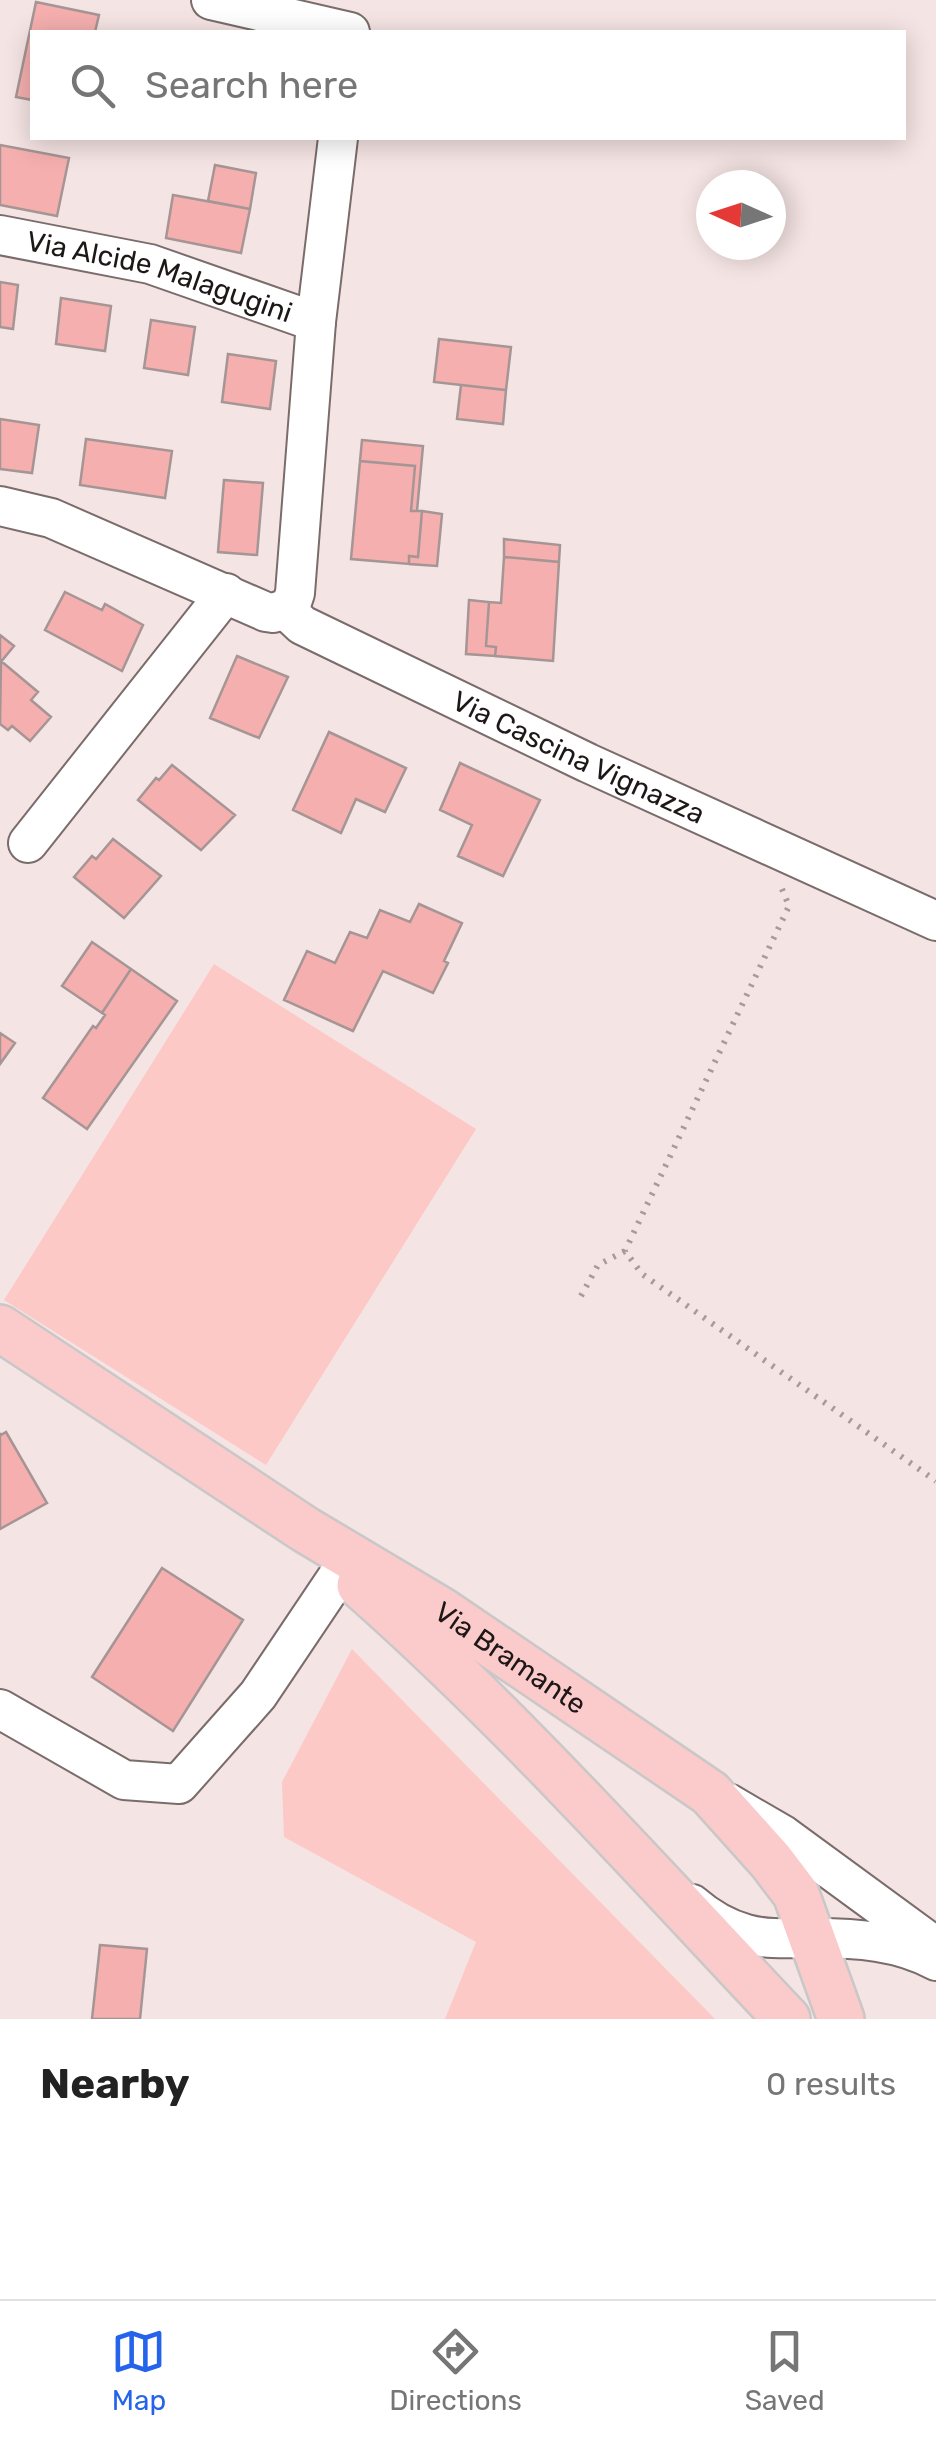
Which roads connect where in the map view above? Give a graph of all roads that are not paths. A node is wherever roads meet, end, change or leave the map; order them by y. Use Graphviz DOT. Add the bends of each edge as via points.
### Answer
graph roads {
  1 [pos="211,0"];
  2 [pos="341,30"];
  3 [pos="338,140"];
  4 [pos="0,235"];
  5 [pos="316,322"];
  6 [pos="0,506"];
  7 [pos="226,593"];
  8 [pos="286,609"];
  9 [pos="28,843"];
  10 [pos="936,921"];
  11 [pos="0,1328"];
  12 [pos="306,1530"];
  13 [pos="342,1570"];
  14 [pos="0,1709"];
  15 [pos="710,1792"];
  16 [pos="615,1836"];
  17 [pos="812,1938"];
  18 [pos="936,1946"];
  19 [pos="936,1961"];
  20 [pos="787,2019"];
  21 [pos="842,2019"];
  1 -- 2 [label="street"];
  3 -- 5 [label="street"];
  4 -- 5 [label="street, Via Alcide Malagugini" via="150,264"];
  5 -- 8 [label="street" via="295,593"];
  6 -- 7 [label="street, Via Cascina Vignazza" via="50,518"];
  7 -- 8 [label="street, Via Cascina Vignazza" via="266,612"];
  7 -- 9 [label="street"];
  8 -- 10 [label="street, Via Cascina Vignazza" via="302,625 588,763"];
  11 -- 12 [label="main road, Via Bramante"];
  12 -- 13 [label="main road, Via Bramante"];
  12 -- 15 [label="main road, Via Bramante" via="442,1611"];
  13 -- 14 [label="street" via="258,1695 179,1784 124,1780"];
  13 -- 16 [label="main road, Via Bramante" via="424,1642"];
  15 -- 17 [label="main road, Via Bramante" via="796,1894"];
  15 -- 18 [label="street, Via Bramante" via="783,1835"];
  16 -- 17 [label="street, Via Bramante" via="710,1920 746,1934"];
  16 -- 20 [label="main road, Via Bramante"];
  17 -- 19 [label="street, Via Bramante" via="902,1946"];
  17 -- 21 [label="main road, Via Bramante"];
}
